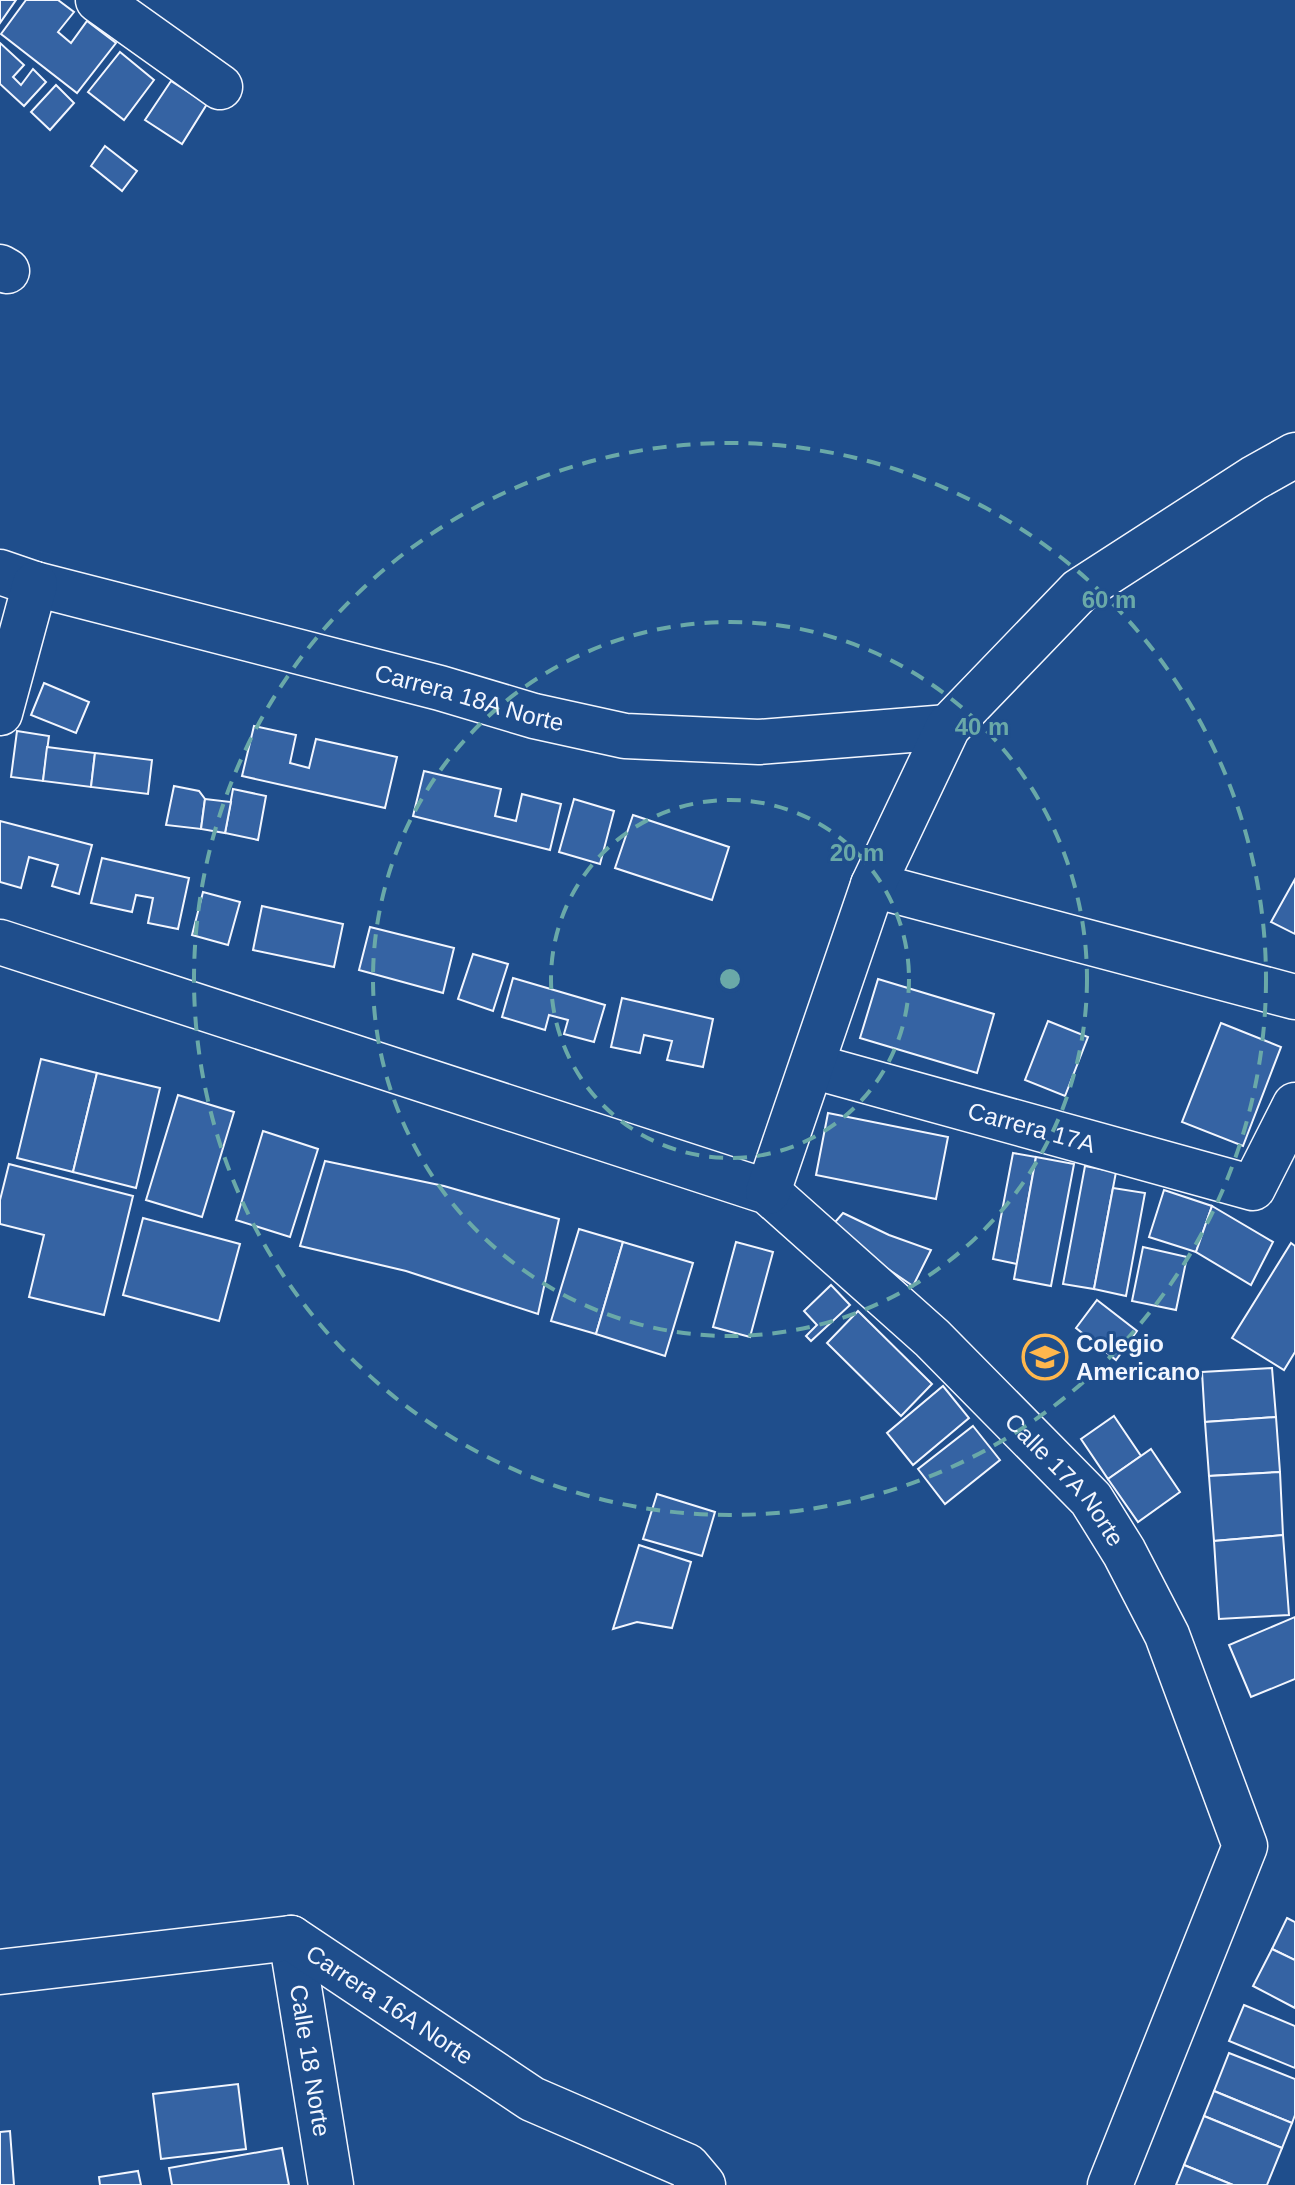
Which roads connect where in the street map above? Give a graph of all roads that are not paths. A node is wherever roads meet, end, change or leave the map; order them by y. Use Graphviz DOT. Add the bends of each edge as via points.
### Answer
graph roads {
  1 [pos="98,0"];
  2 [pos="220,87"];
  3 [pos="1295,455"];
  4 [pos="18,578"];
  5 [pos="0,713"];
  6 [pos="948,727"];
  7 [pos="873,885"];
  8 [pos="0,942"];
  9 [pos="1295,997"];
  10 [pos="812,1066"];
  11 [pos="1295,1105"];
  12 [pos="768,1192"];
  13 [pos="291,1938"];
  14 [pos="0,1972"];
  15 [pos="331,2185"];
  16 [pos="703,2185"];
  17 [pos="1110,2185"];
  1 -- 2 [label="street"];
  3 -- 6 [label="street" via="1079,591"];
  4 -- 5 [label="street"];
  4 -- 6 [label="street, Carrera 18A Norte" via="625,736 759,742"];
  6 -- 7 [label="street"];
  7 -- 9 [label="street"];
  7 -- 10 [label="street"];
  8 -- 12 [label="street"];
  10 -- 11 [label="street, Carrera 17A" via="1253,1188"];
  10 -- 12 [label="street"];
  12 -- 17 [label="street, Calle 17A Norte" via="932,1338 1091,1499 1167,1635 1245,1846"];
  13 -- 14 [label="street, Carrera 16A Norte"];
  13 -- 15 [label="street, Calle 18 Norte"];
  13 -- 16 [label="street, Carrera 16A Norte" via="532,2099 687,2166"];
}
